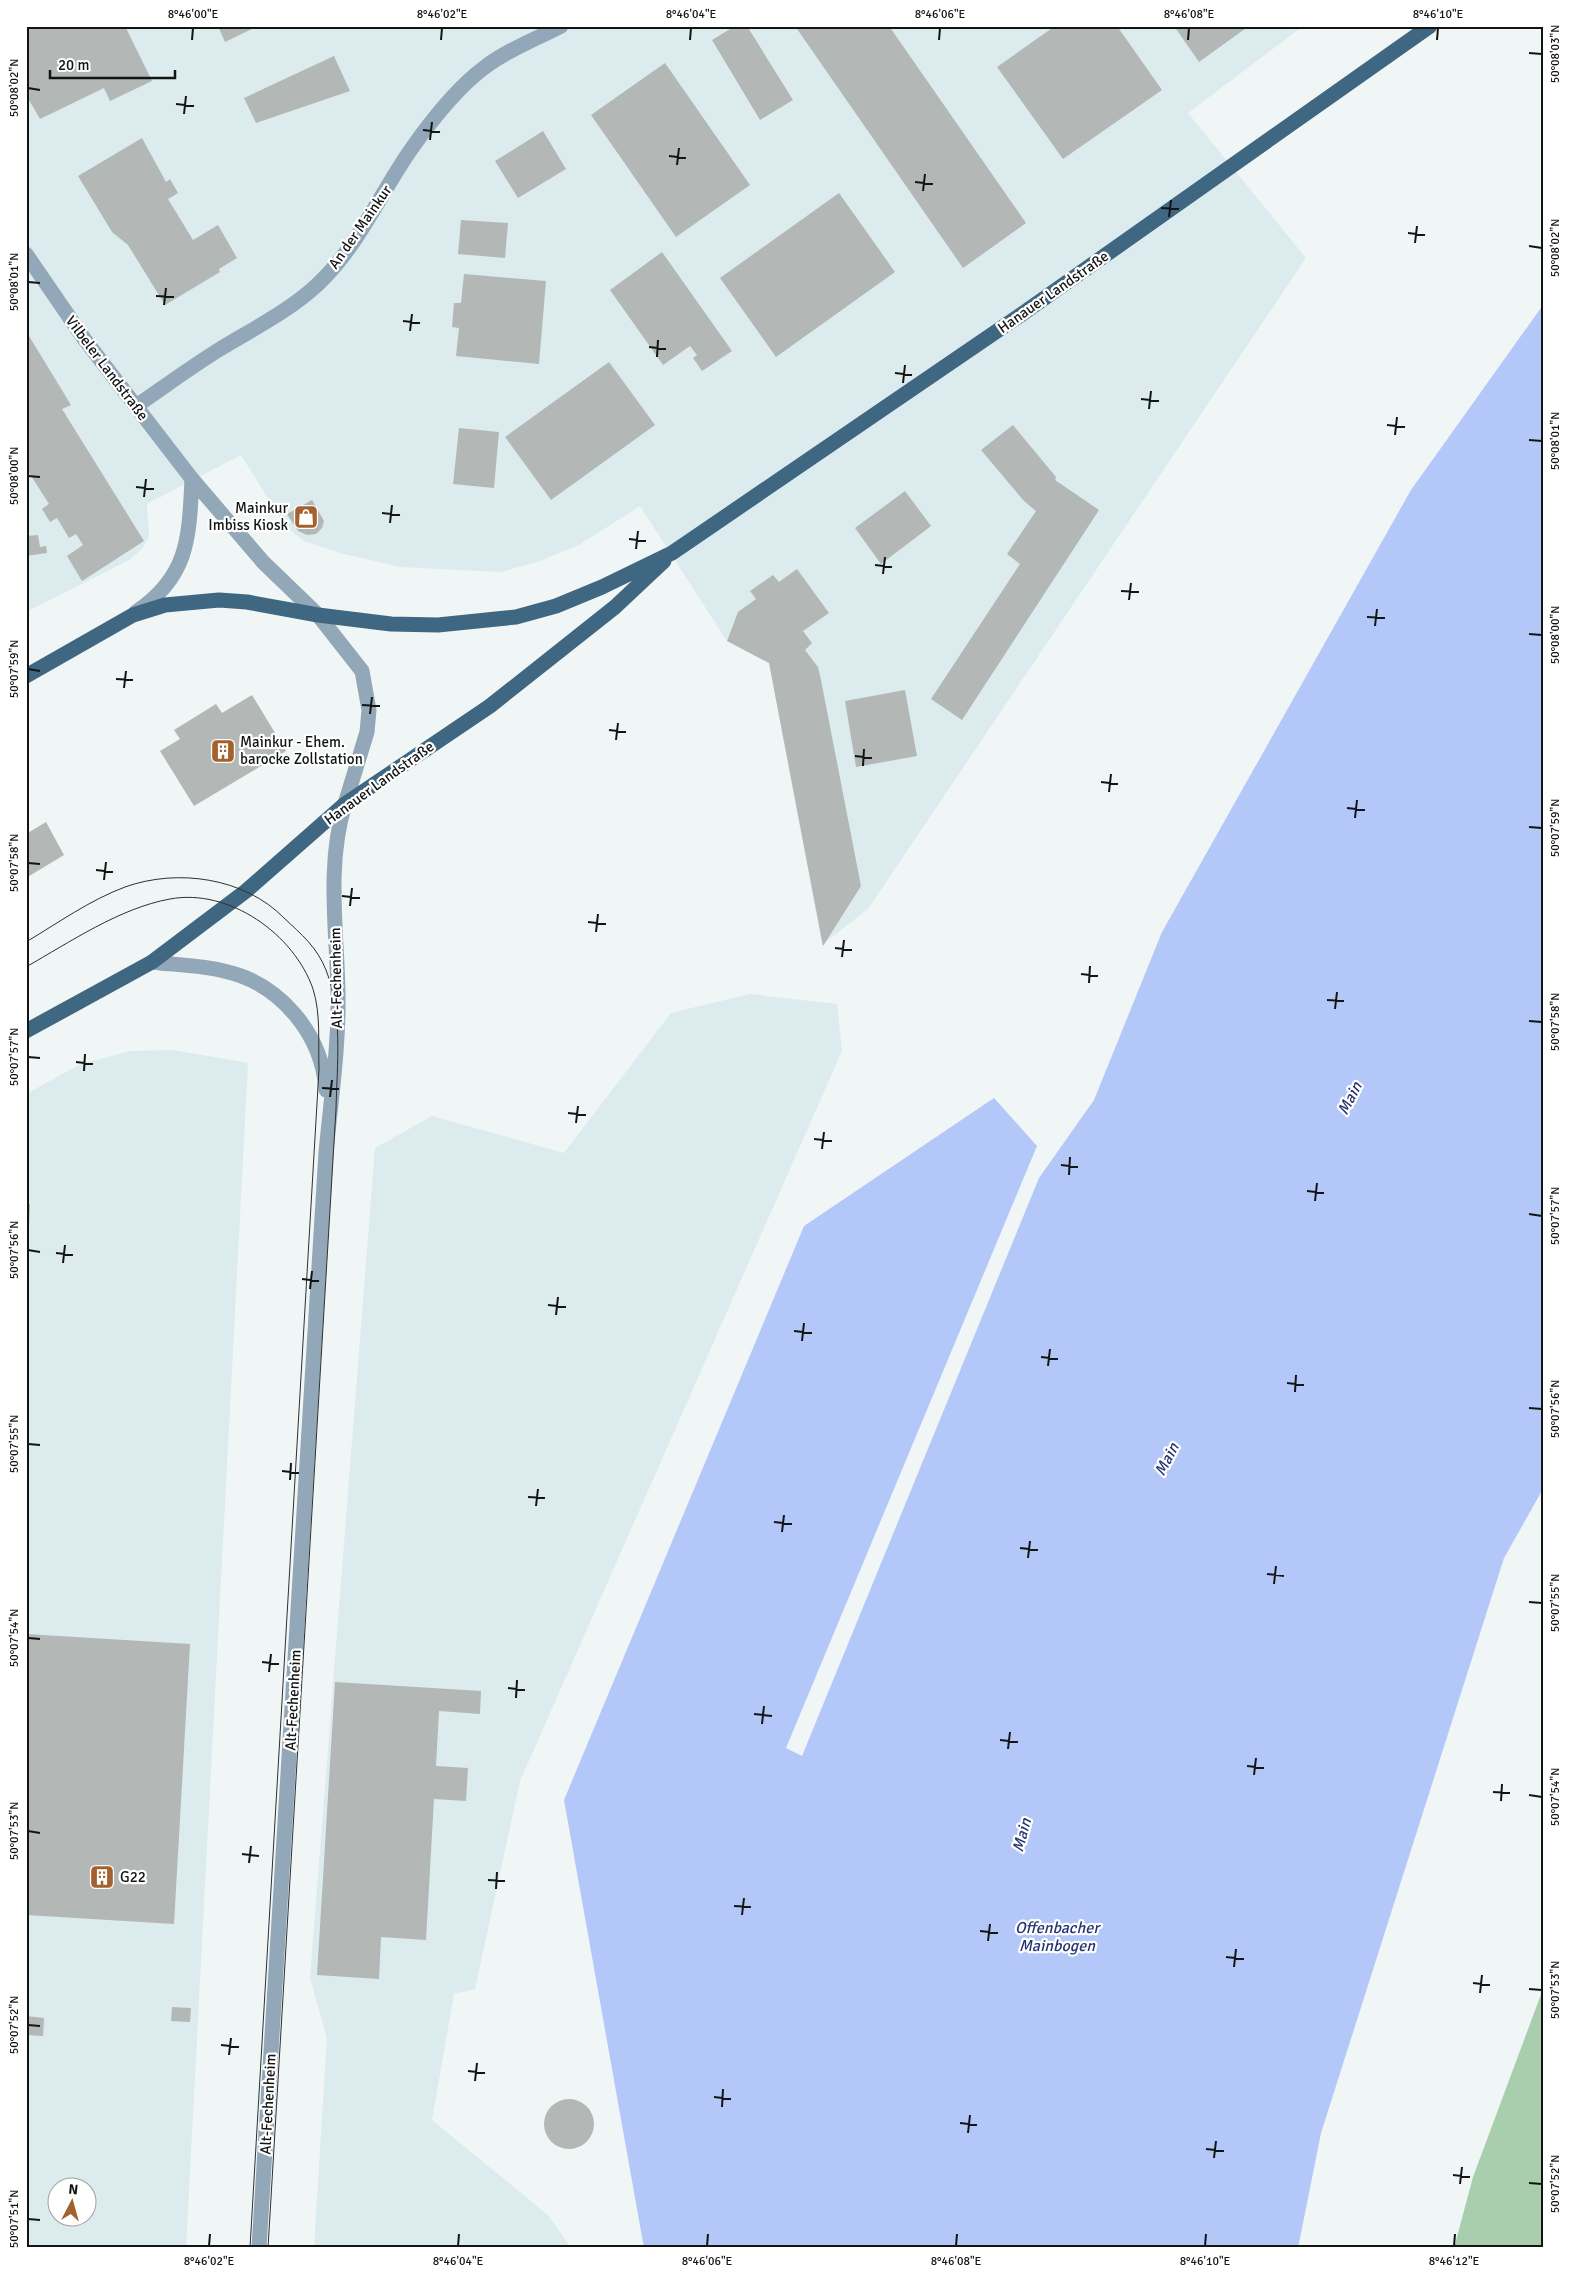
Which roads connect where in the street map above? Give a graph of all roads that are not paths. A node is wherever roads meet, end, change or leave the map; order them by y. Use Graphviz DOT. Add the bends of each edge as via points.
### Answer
graph roads {
  1 [pos="561,26"];
  2 [pos="1430,26"];
  3 [pos="26,254"];
  4 [pos="136,406"];
  5 [pos="192,479"];
  6 [pos="672,553"];
  7 [pos="133,615"];
  8 [pos="318,615"];
  9 [pos="26,676"];
  10 [pos="345,804"];
  11 [pos="152,962"];
  12 [pos="26,1031"];
  13 [pos="326,1152"];
  14 [pos="260,2248"];
  1 -- 4 [label="street, An der Mainkur" via="486,66 456,94 412,148 370,217 318,284 284,311"];
  2 -- 6 [label="main road, Hanauer Landstraße" via="1022,314"];
  3 -- 4 [label="street, Vilbeler Landstraße" via="85,340"];
  4 -- 5 [label="street, Vilbeler Landstraße"];
  5 -- 7 [label="street" via="190,525 181,563 154,600"];
  5 -- 8 [label="street" via="263,562"];
  6 -- 8 [label="main road, Hanauer Landstraße" via="556,606 516,617 438,625 391,624"];
  6 -- 10 [label="main road, Hanauer Landstraße" via="615,607 490,706"];
  7 -- 8 [label="main road, Hanauer Landstraße" via="165,606 219,600"];
  7 -- 9 [label="main road, Hanauer Landstraße"];
  8 -- 10 [label="street" via="356,661 367,692 367,732"];
  10 -- 11 [label="main road, Hanauer Landstraße" via="246,891"];
  10 -- 13 [label="street, Alt-Fechenheim" via="338,828 334,882 337,1032"];
  11 -- 12 [label="main road, Hanauer Landstraße"];
  11 -- 13 [label="street, Alt-Fechenheim" via="224,971 239,976 257,983 295,1014 316,1044 321,1060 326,1095"];
  13 -- 14 [label="street, Alt-Fechenheim"];
}
